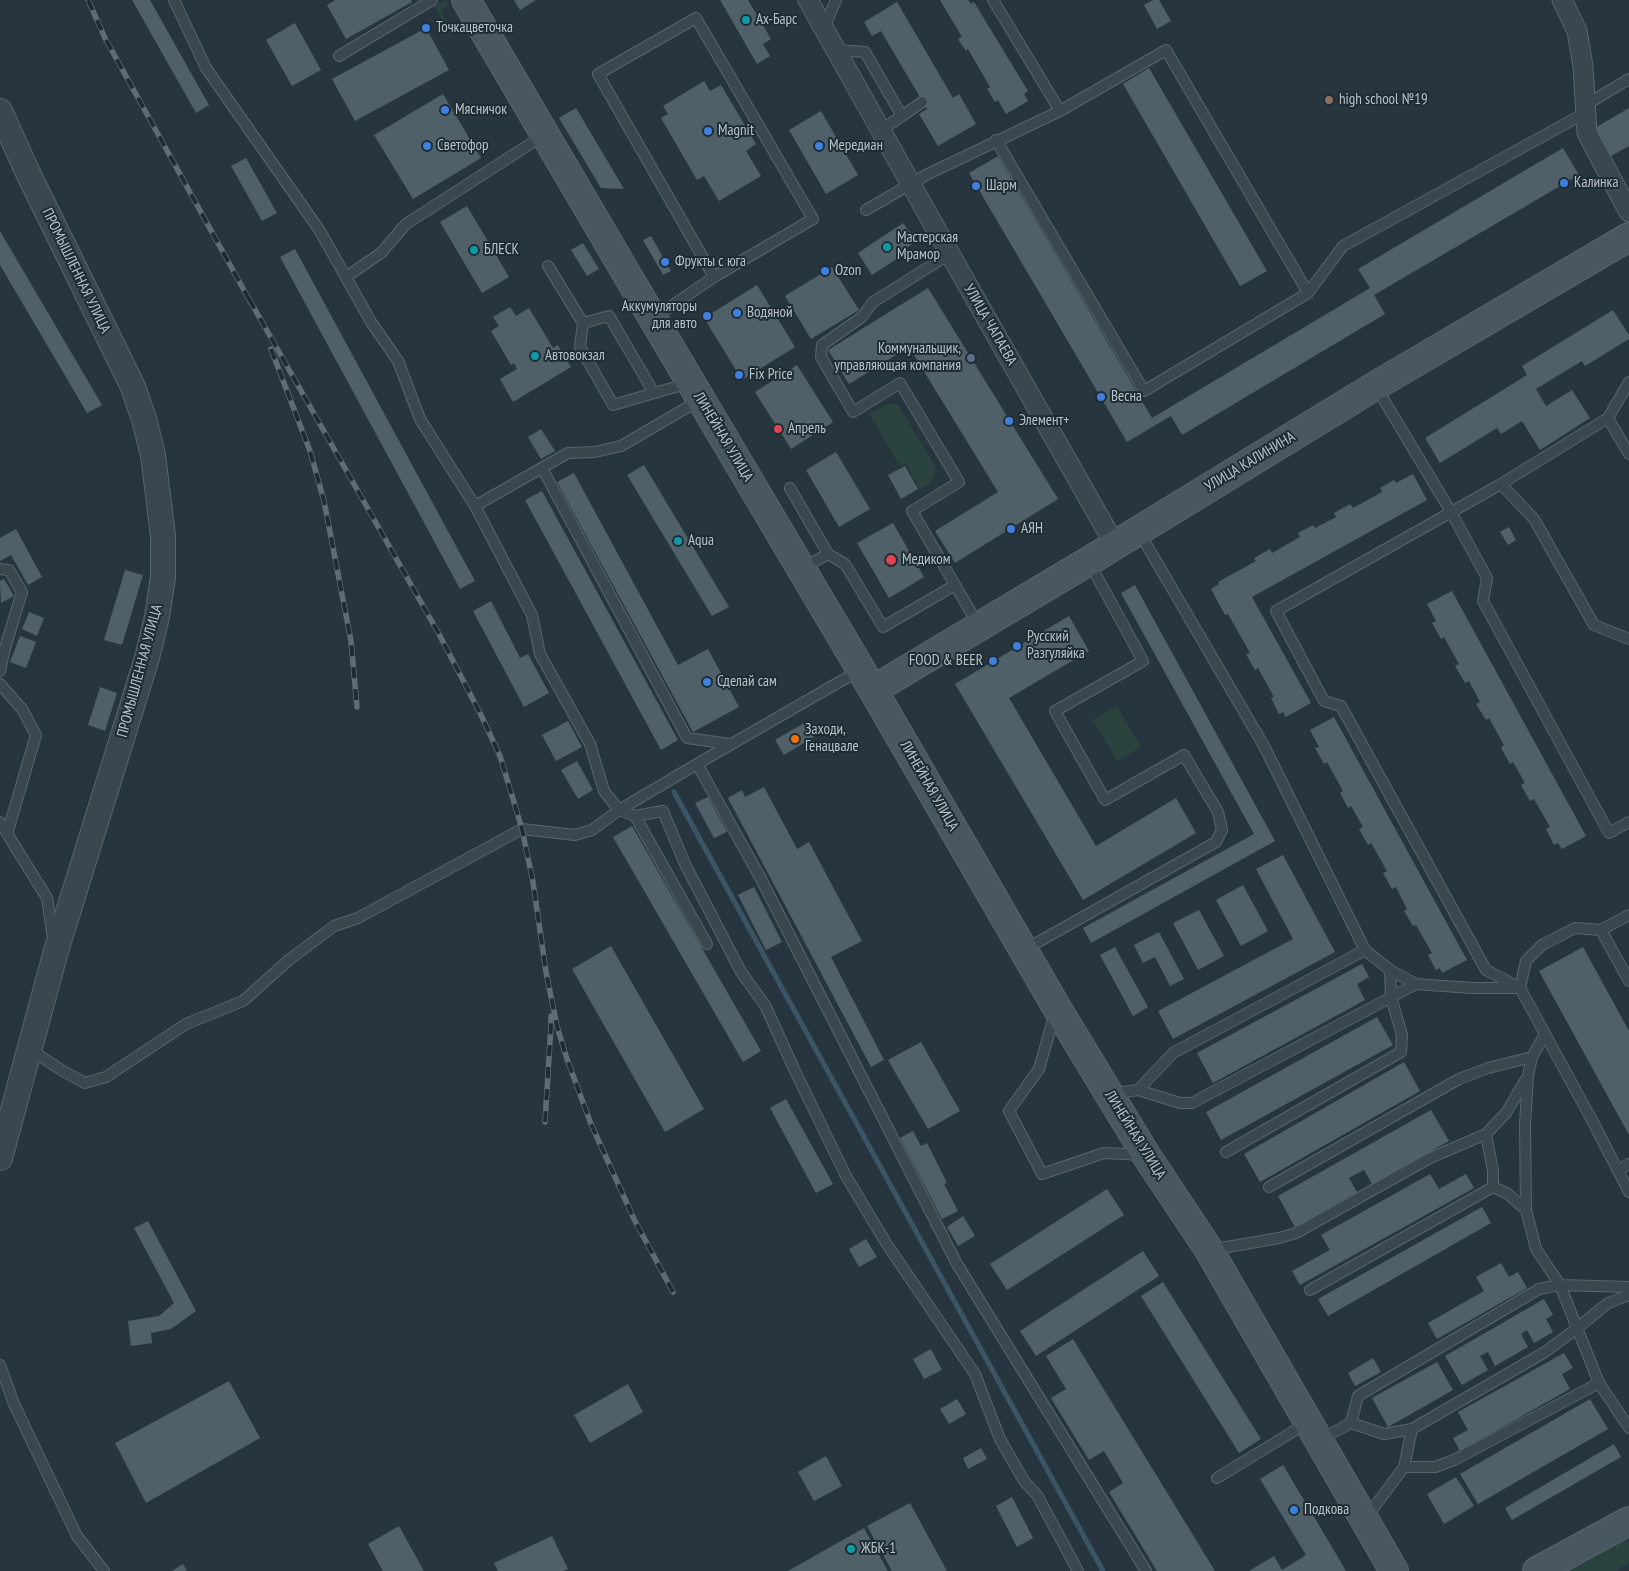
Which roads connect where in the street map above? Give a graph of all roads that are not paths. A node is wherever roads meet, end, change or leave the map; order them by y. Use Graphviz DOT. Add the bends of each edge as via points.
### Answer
graph roads {
  1 [pos="174,0"];
  2 [pos="432,0"];
  3 [pos="466,0"];
  4 [pos="808,0"];
  5 [pos="836,0"];
  6 [pos="993,0"];
  7 [pos="1562,0"];
  8 [pos="824,28"];
  9 [pos="836,50"];
  10 [pos="339,56"];
  11 [pos="1629,80"];
  12 [pos="922,102"];
  13 [pos="1584,109"];
  14 [pos="0,111"];
  15 [pos="1060,111"];
  16 [pos="902,116"];
  17 [pos="881,130"];
  18 [pos="545,134"];
  19 [pos="996,140"];
  20 [pos="911,183"];
  21 [pos="866,210"];
  22 [pos="1629,212"];
  23 [pos="1629,237"];
  24 [pos="950,254"];
  25 [pos="548,266"];
  26 [pos="346,276"];
  27 [pos="714,277"];
  28 [pos="1308,293"];
  29 [pos="653,319"];
  30 [pos="583,323"];
  31 [pos="1629,382"];
  32 [pos="1375,386"];
  33 [pos="695,391"];
  34 [pos="654,393"];
  35 [pos="1608,418"];
  36 [pos="1629,454"];
  37 [pos="542,468"];
  38 [pos="1501,484"];
  39 [pos="790,488"];
  40 [pos="475,506"];
  41 [pos="1451,512"];
  42 [pos="1138,531"];
  43 [pos="1116,545"];
  44 [pos="828,554"];
  45 [pos="1089,561"];
  46 [pos="0,569"];
  47 [pos="802,569"];
  48 [pos="955,585"];
  49 [pos="979,627"];
  50 [pos="1629,639"];
  51 [pos="0,671"];
  52 [pos="867,680"];
  53 [pos="0,684"];
  54 [pos="730,744"];
  55 [pos="696,764"];
  56 [pos="619,810"];
  57 [pos="635,816"];
  58 [pos="0,822"];
  59 [pos="1629,822"];
  60 [pos="8,834"];
  61 [pos="1629,915"];
  62 [pos="1600,930"];
  63 [pos="707,944"];
  64 [pos="1024,950"];
  65 [pos="1364,950"];
  66 [pos="56,951"];
  67 [pos="1390,970"];
  68 [pos="1629,982"];
  69 [pos="1416,984"];
  70 [pos="1520,988"];
  71 [pos="1391,997"];
  72 [pos="1057,1008"];
  73 [pos="1545,1034"];
  74 [pos="29,1049"];
  75 [pos="1532,1057"];
  76 [pos="1528,1076"];
  77 [pos="1138,1090"];
  78 [pos="1110,1094"];
  79 [pos="1486,1134"];
  80 [pos="1226,1152"];
  81 [pos="1146,1155"];
  82 [pos="0,1158"];
  83 [pos="1629,1164"];
  84 [pos="1618,1170"];
  85 [pos="1269,1187"];
  86 [pos="1493,1187"];
  87 [pos="1629,1192"];
  88 [pos="1526,1210"];
  89 [pos="1209,1250"];
  90 [pos="1560,1286"];
  91 [pos="1629,1287"];
  92 [pos="1310,1290"];
  93 [pos="1629,1295"];
  94 [pos="1576,1329"];
  95 [pos="0,1365"];
  96 [pos="1599,1383"];
  97 [pos="1351,1423"];
  98 [pos="1629,1428"];
  99 [pos="1412,1429"];
  100 [pos="1313,1432"];
  101 [pos="1404,1467"];
  102 [pos="1217,1478"];
  103 [pos="1365,1520"];
  104 [pos="1629,1521"];
  105 [pos="104,1571"];
  106 [pos="1078,1571"];
  107 [pos="1146,1571"];
  108 [pos="1394,1571"];
  109 [pos="1537,1571"];
  1 -- 26 [label="lane" via="206,68 320,232"];
  2 -- 10 [label="lane"];
  3 -- 18 [label="main road, ЛИНЕЙНАЯ УЛИЦА"];
  4 -- 8 [label="street, УЛИЦА ЧАПАЕВА"];
  5 -- 8 [label="lane"];
  6 -- 15 [label="lane"];
  7 -- 13 [label="street" via="1576,31 1583,66"];
  8 -- 9 [label="street, УЛИЦА ЧАПАЕВА"];
  9 -- 16 [label="lane" via="865,52"];
  9 -- 17 [label="street, УЛИЦА ЧАПАЕВА"];
  11 -- 13 [label="lane"];
  12 -- 16 [label="lane"];
  13 -- 22 [label="street" via="1587,133"];
  13 -- 28 [label="lane" via="1343,246"];
  14 -- 66 [label="street, ПРОМЫШЛЕННАЯ УЛИЦА" via="133,387 153,455 163,536 163,577 147,658"];
  15 -- 19 [label="lane"];
  15 -- 28 [label="lane" via="1166,50"];
  16 -- 17 [label="lane"];
  17 -- 20 [label="street, УЛИЦА ЧАПАЕВА"];
  18 -- 26 [label="lane" via="406,224 381,253"];
  18 -- 29 [label="main road, ЛИНЕЙНАЯ УЛИЦА"];
  19 -- 20 [label="lane"];
  19 -- 28 [label="lane" via="1144,391"];
  20 -- 21 [label="lane"];
  20 -- 24 [label="street, УЛИЦА ЧАПАЕВА"];
  23 -- 32 [label="main road, УЛИЦА КАЛИНИНА"];
  24 -- 43 [label="street, УЛИЦА ЧАПАЕВА"];
  24 -- 48 [label="lane" via="873,302 862,317 822,345 821,357 853,412 900,383 959,482 912,511"];
  25 -- 30 [label="lane"];
  26 -- 40 [label="lane" via="398,362 420,419"];
  27 -- 27 [label="lane" via="813,220 696,18 598,74"];
  27 -- 29 [label="lane"];
  29 -- 33 [label="main road, ЛИНЕЙНАЯ УЛИЦА"];
  30 -- 34 [label="lane" via="609,316"];
  30 -- 34 [label="lane" via="580,347 613,405"];
  31 -- 35 [label="lane"];
  32 -- 41 [label="lane"];
  32 -- 42 [label="main road, УЛИЦА КАЛИНИНА"];
  33 -- 34 [label="lane"];
  33 -- 37 [label="lane" via="621,446 595,452 568,453"];
  33 -- 47 [label="main road, ЛИНЕЙНАЯ УЛИЦА"];
  35 -- 36 [label="lane"];
  35 -- 38 [label="lane"];
  37 -- 40 [label="lane"];
  37 -- 54 [label="lane" via="687,738"];
  38 -- 41 [label="lane"];
  38 -- 50 [label="lane" via="1534,519 1594,625"];
  39 -- 44 [label="lane"];
  40 -- 56 [label="lane" via="532,615 540,654 590,744 604,792"];
  41 -- 59 [label="lane" via="1487,578 1483,601 1609,833"];
  41 -- 70 [label="lane" via="1276,611 1324,701 1341,706 1486,970"];
  42 -- 43 [label="main road, УЛИЦА КАЛИНИНА"];
  42 -- 65 [label="lane" via="1264,746"];
  43 -- 45 [label="main road, УЛИЦА КАЛИНИНА"];
  44 -- 47 [label="lane"];
  44 -- 48 [label="lane" via="846,564 883,627"];
  45 -- 49 [label="main road, УЛИЦА КАЛИНИНА"];
  45 -- 64 [label="lane" via="1143,660 1055,710 1105,800 1184,755 1218,812 1222,830 1216,842"];
  46 -- 51 [label="lane" via="9,570 22,592"];
  47 -- 52 [label="main road, ЛИНЕЙНАЯ УЛИЦА"];
  48 -- 49 [label="lane"];
  49 -- 52 [label="main road, УЛИЦА КАЛИНИНА"];
  52 -- 54 [label="lane"];
  52 -- 64 [label="main road, ЛИНЕЙНАЯ УЛИЦА"];
  53 -- 60 [label="lane" via="22,709 36,735"];
  54 -- 55 [label="lane"];
  55 -- 56 [label="lane"];
  55 -- 107 [label="lane" via="760,877 957,1264"];
  56 -- 57 [label="lane"];
  56 -- 74 [label="lane" via="592,830 575,835 522,830 358,918 334,926 290,959 243,1001 186,1024 106,1077 85,1083"];
  57 -- 63 [label="lane"];
  57 -- 106 [label="lane" via="663,811 685,864 741,972 765,1005 846,1176 886,1243 975,1374 1000,1439 1024,1481 1036,1495"];
  58 -- 60 [label="lane"];
  60 -- 66 [label="lane" via="47,898"];
  61 -- 62 [label="lane"];
  62 -- 68 [label="lane"];
  62 -- 70 [label="lane" via="1575,928 1542,945 1526,960"];
  64 -- 72 [label="main road, ЛИНЕЙНАЯ УЛИЦА"];
  65 -- 67 [label="lane"];
  65 -- 77 [label="lane" via="1173,1053"];
  66 -- 74 [label="street, ПРОМЫШЛЕННАЯ УЛИЦА"];
  67 -- 69 [label="lane"];
  67 -- 71 [label="lane"];
  69 -- 70 [label="lane"];
  69 -- 71 [label="lane"];
  70 -- 73 [label="lane"];
  71 -- 77 [label="lane" via="1192,1104"];
  71 -- 80 [label="lane" via="1402,1035 1401,1052"];
  72 -- 78 [label="main road, ЛИНЕЙНАЯ УЛИЦА"];
  72 -- 81 [label="lane" via="1038,1069 1009,1111 1042,1174 1104,1153"];
  73 -- 75 [label="lane"];
  73 -- 84 [label="lane"];
  74 -- 82 [label="street, ПРОМЫШЛЕННАЯ УЛИЦА"];
  75 -- 76 [label="lane"];
  75 -- 85 [label="lane" via="1459,1079"];
  76 -- 79 [label="lane" via="1506,1113"];
  76 -- 88 [label="lane"];
  77 -- 78 [label="lane"];
  78 -- 81 [label="main road, ЛИНЕЙНАЯ УЛИЦА"];
  79 -- 86 [label="lane"];
  79 -- 89 [label="lane" via="1430,1158 1296,1233"];
  81 -- 89 [label="main road, ЛИНЕЙНАЯ УЛИЦА"];
  83 -- 84 [label="lane"];
  84 -- 87 [label="lane"];
  86 -- 88 [label="lane" via="1508,1194"];
  86 -- 92 [label="lane"];
  88 -- 90 [label="lane" via="1536,1249"];
  89 -- 100 [label="main road, ЛИНЕЙНАЯ УЛИЦА"];
  90 -- 91 [label="lane"];
  90 -- 94 [label="lane"];
  90 -- 97 [label="lane" via="1539,1288 1358,1396"];
  93 -- 94 [label="lane" via="1608,1302"];
  94 -- 96 [label="lane"];
  94 -- 99 [label="lane" via="1546,1352"];
  95 -- 105 [label="lane" via="14,1404 77,1536"];
  96 -- 98 [label="lane"];
  96 -- 101 [label="lane" via="1454,1460 1435,1467"];
  97 -- 99 [label="lane" via="1384,1434"];
  97 -- 100 [label="lane"];
  99 -- 101 [label="lane"];
  100 -- 102 [label="lane"];
  100 -- 103 [label="main road, ЛИНЕЙНАЯ УЛИЦА"];
  101 -- 103 [label="lane"];
  103 -- 108 [label="main road, ЛИНЕЙНАЯ УЛИЦА"];
  104 -- 109 [label="main road"];
}
